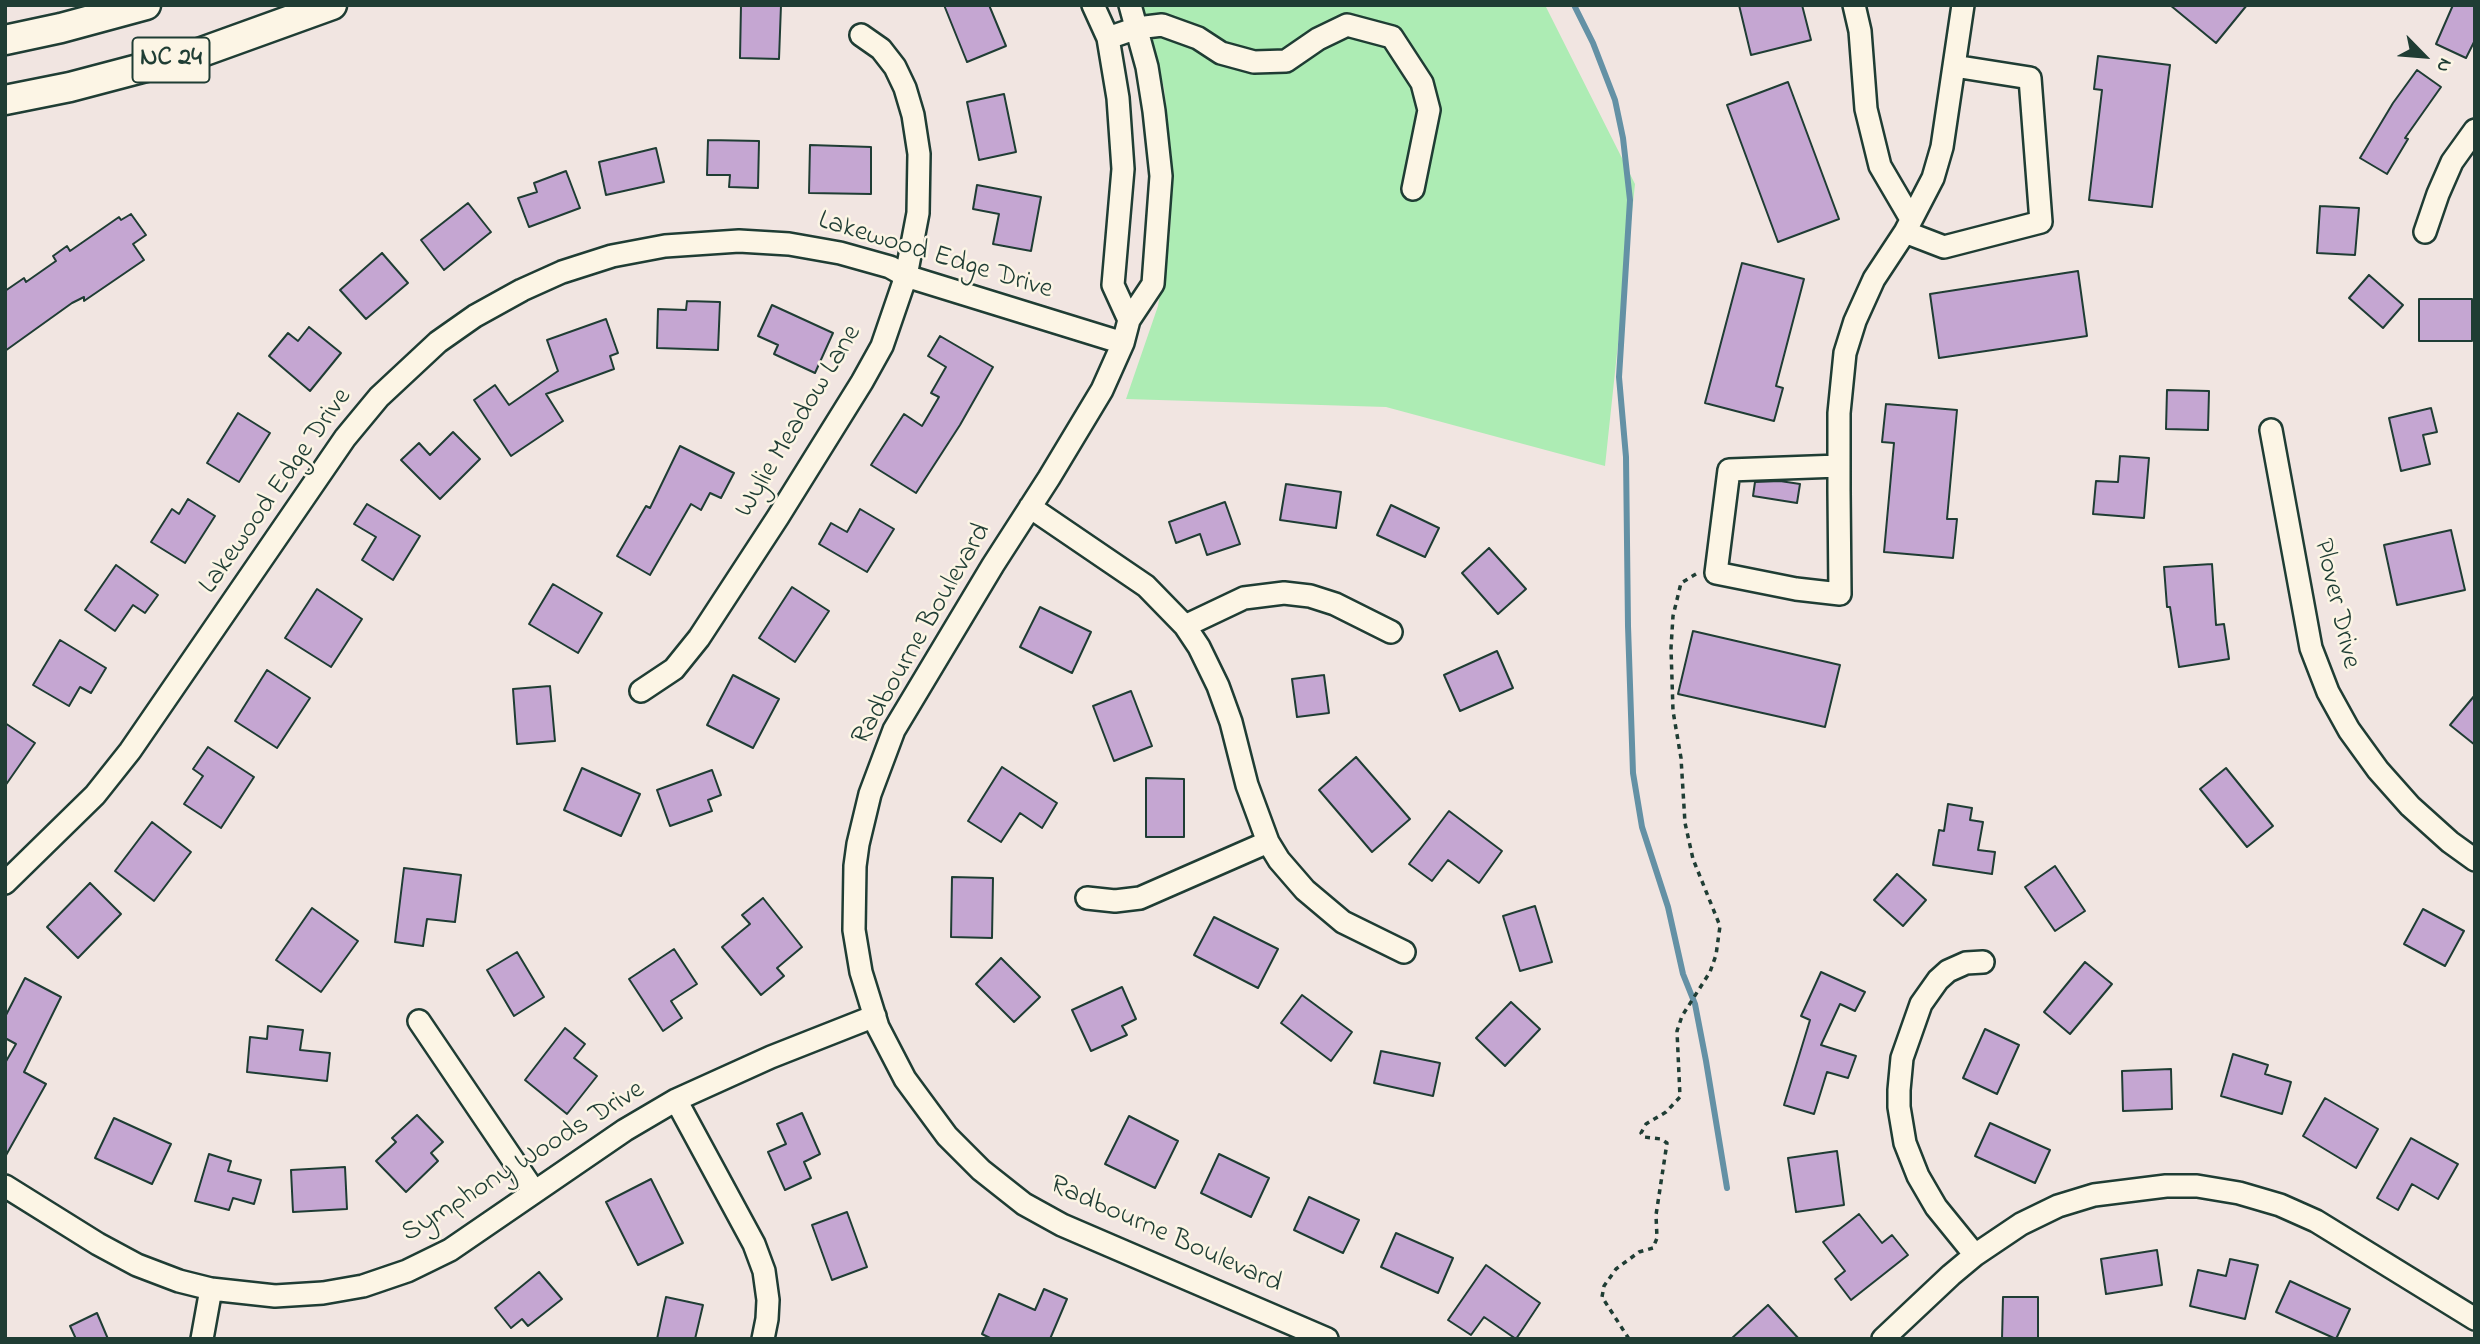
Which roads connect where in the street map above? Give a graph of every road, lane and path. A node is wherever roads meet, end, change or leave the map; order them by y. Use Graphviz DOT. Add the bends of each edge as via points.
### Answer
graph roads {
  1 [pos="146,5"];
  2 [pos="332,5"];
  3 [pos="1093,5"];
  4 [pos="1130,5"];
  5 [pos="1854,5"];
  6 [pos="1963,5"];
  7 [pos="1137,28"];
  8 [pos="860,35"];
  9 [pos="1108,38"];
  10 [pos="5,40"];
  11 [pos="1954,66"];
  12 [pos="5,100"];
  13 [pos="2475,130"];
  14 [pos="1413,189"];
  15 [pos="1908,225"];
  16 [pos="2425,232"];
  17 [pos="906,276"];
  18 [pos="1129,320"];
  19 [pos="1123,343"];
  20 [pos="2271,430"];
  21 [pos="1839,466"];
  22 [pos="1030,507"];
  23 [pos="1717,566"];
  24 [pos="1185,626"];
  25 [pos="1391,632"];
  26 [pos="641,691"];
  27 [pos="1268,842"];
  28 [pos="2475,860"];
  29 [pos="5,883"];
  30 [pos="1087,898"];
  31 [pos="1404,952"];
  32 [pos="1983,962"];
  33 [pos="875,1016"];
  34 [pos="419,1021"];
  35 [pos="676,1100"];
  36 [pos="5,1186"];
  37 [pos="534,1191"];
  38 [pos="1975,1255"];
  39 [pos="211,1289"];
  40 [pos="2475,1319"];
  41 [pos="1887,1337"];
  42 [pos="201,1339"];
  43 [pos="763,1339"];
  44 [pos="1327,1339"];
  45 [pos="1629,1339"];
  1 -- 10 [label="main road, NC 24"];
  2 -- 12 [label="main road, NC 24" via="199,53"];
  3 -- 9 [label="street"];
  4 -- 7 [label="street, Radbourne Boulevard"];
  5 -- 15 [label="street" via="1866,109 1880,166"];
  6 -- 11 [label="street"];
  7 -- 9 [label="street"];
  7 -- 14 [label="street" via="1162,25 1222,53 1254,62 1286,61 1347,25 1392,37 1422,83 1429,110"];
  7 -- 18 [label="street, Radbourne Boulevard" via="1154,111 1160,176 1153,284"];
  8 -- 17 [label="street, Wylie Meadow Lane" via="881,49 895,67 913,115 919,154 918,213"];
  9 -- 18 [label="street" via="1123,169 1113,285"];
  11 -- 15 [label="street" via="1942,147 1933,178"];
  11 -- 15 [label="street" via="2030,78 2041,222 1944,247"];
  13 -- 16 [label="street" via="2452,162"];
  15 -- 21 [label="street" via="1854,321 1845,353"];
  17 -- 19 [label="street, Lakewood Edge Drive"];
  17 -- 26 [label="street, Wylie Meadow Lane" via="869,370 778,517 699,638 674,669"];
  17 -- 29 [label="street, Lakewood Edge Drive" via="840,253 789,244 712,241 612,256 562,272 475,316 417,359 345,438 130,751 95,794"];
  18 -- 19 [label="street, Radbourne Boulevard"];
  19 -- 22 [label="street, Radbourne Boulevard" via="1102,390"];
  20 -- 28 [label="street, Plover Drive" via="2312,648 2328,692 2378,770 2410,806"];
  21 -- 23 [label="street" via="1729,470"];
  21 -- 23 [label="street" via="1840,594 1716,573"];
  22 -- 24 [label="street" via="1146,586"];
  22 -- 33 [label="street, Radbourne Boulevard" via="894,730 870,794 857,855 853,908 861,972"];
  23 -- 45 [label="path" via="1681,583 1671,648 1685,823 1693,859 1720,926 1710,972 1677,1031 1680,1097 1641,1133 1667,1143 1657,1238 1653,1248 1616,1269 1604,1286 1602,1297"];
  24 -- 25 [label="street" via="1244,598 1284,593 1335,604"];
  24 -- 27 [label="street" via="1218,685"];
  27 -- 30 [label="street" via="1140,898"];
  27 -- 31 [label="street" via="1320,905"];
  32 -- 38 [label="street" via="1948,971 1921,1004 1902,1058 1899,1090 1905,1143 1918,1176 1936,1207"];
  33 -- 35 [label="street, Symphony Woods Drive"];
  33 -- 44 [label="street, Radbourne Boulevard" via="905,1079 947,1136 1024,1204 1062,1225"];
  34 -- 37 [label="street"];
  35 -- 37 [label="street, Symphony Woods Drive"];
  35 -- 43 [label="street" via="764,1271 768,1300"];
  36 -- 39 [label="street, Symphony Woods Drive" via="137,1265"];
  37 -- 39 [label="street, Symphony Woods Drive" via="450,1250 363,1286 275,1296"];
  38 -- 40 [label="street" via="2058,1206 2094,1195 2196,1186 2280,1205 2316,1221"];
  38 -- 41 [label="street"];
  39 -- 42 [label="street"];
}
